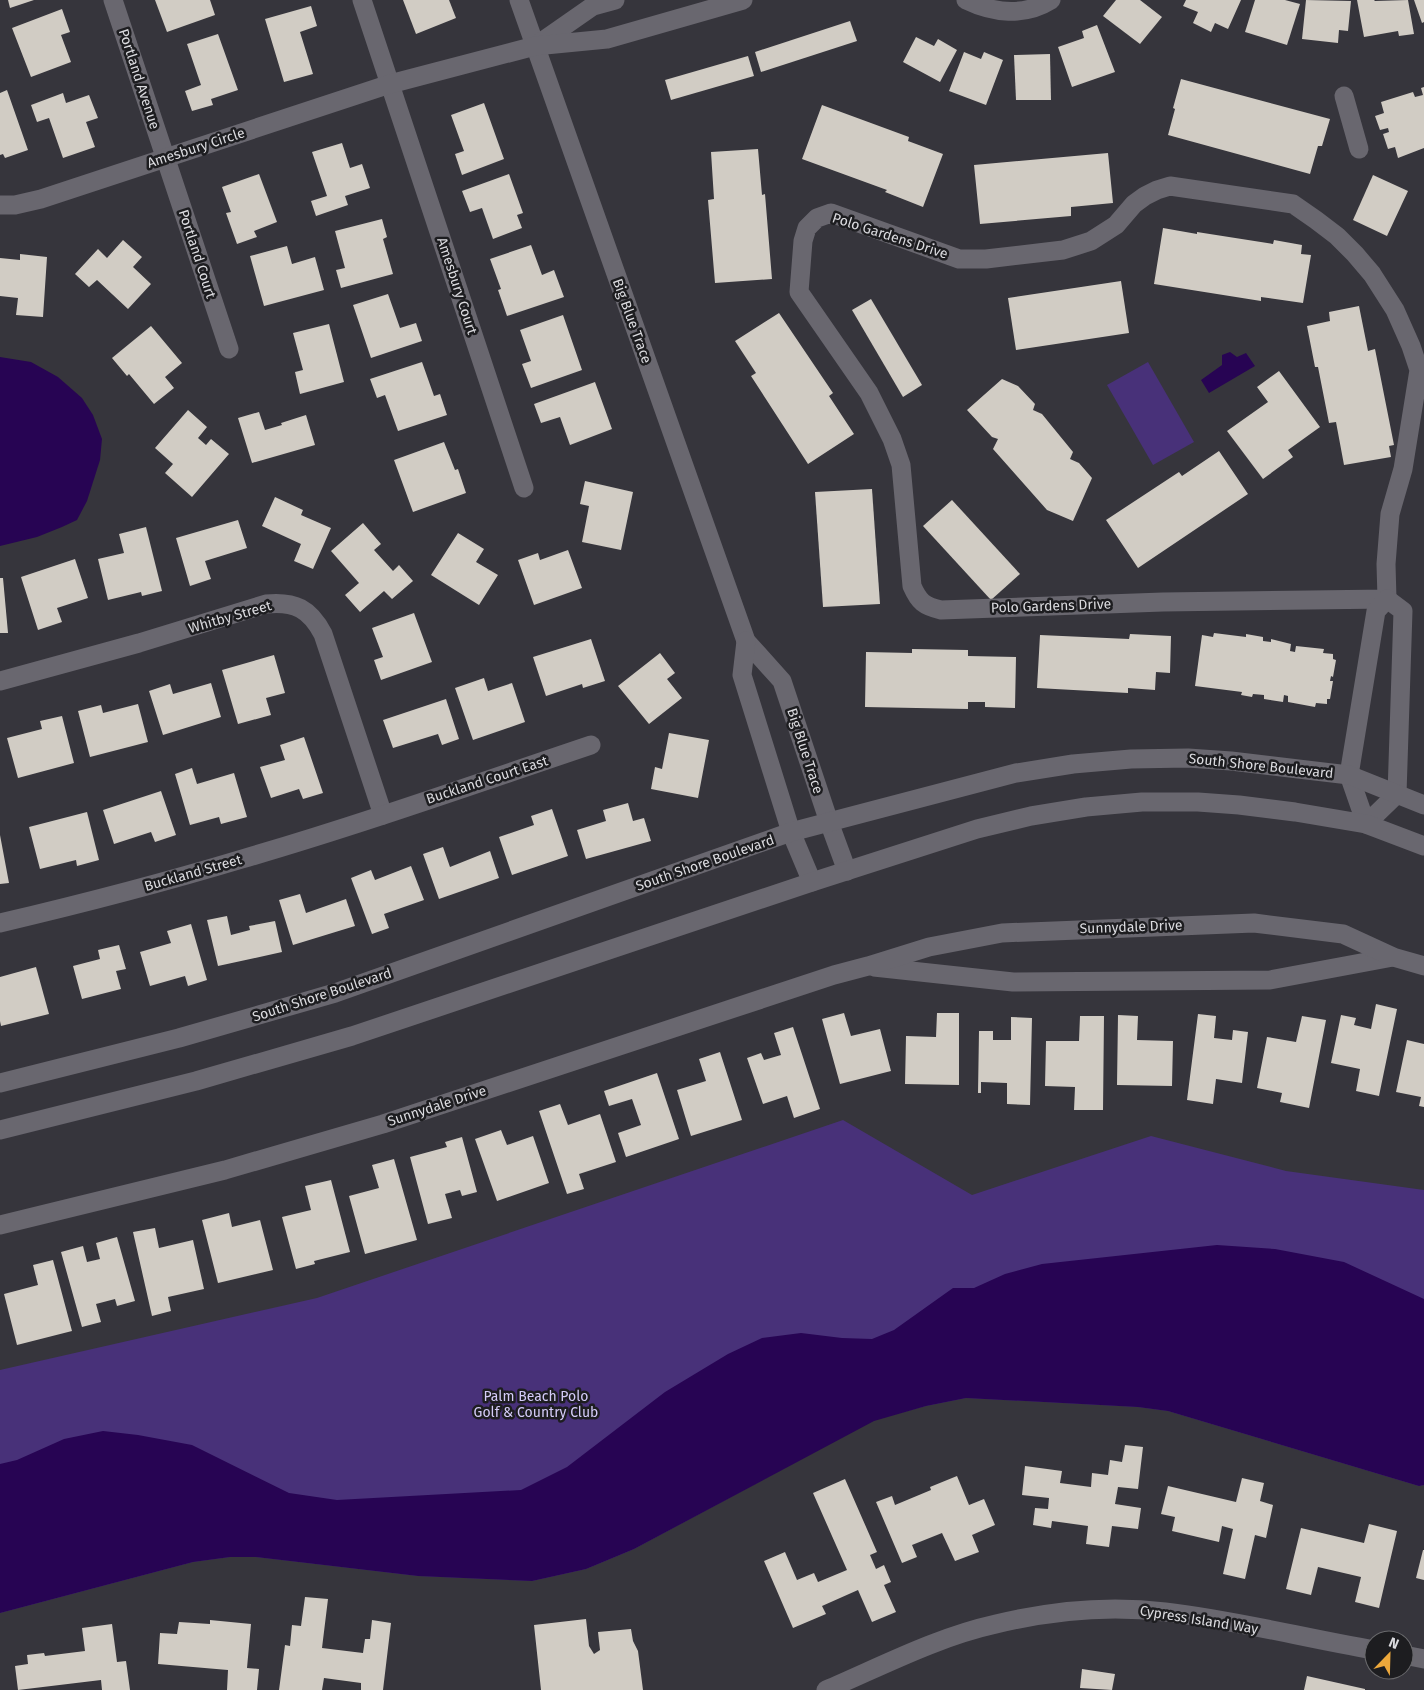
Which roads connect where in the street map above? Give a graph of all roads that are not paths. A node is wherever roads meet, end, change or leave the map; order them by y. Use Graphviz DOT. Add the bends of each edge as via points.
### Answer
graph roads {
  1 [pos="113,0"];
  2 [pos="362,0"];
  3 [pos="519,0"];
  4 [pos="615,0"];
  5 [pos="743,0"];
  6 [pos="966,0"];
  7 [pos="1052,0"];
  8 [pos="535,46"];
  9 [pos="390,84"];
  10 [pos="1344,96"];
  11 [pos="1359,149"];
  12 [pos="165,158"];
  13 [pos="0,204"];
  14 [pos="229,349"];
  15 [pos="524,488"];
  16 [pos="1387,599"];
  17 [pos="746,641"];
  18 [pos="0,681"];
  19 [pos="592,745"];
  20 [pos="1349,775"];
  21 [pos="1397,794"];
  22 [pos="1424,805"];
  23 [pos="383,815"];
  24 [pos="829,822"];
  25 [pos="1366,824"];
  26 [pos="791,832"];
  27 [pos="1424,846"];
  28 [pos="847,871"];
  29 [pos="812,882"];
  30 [pos="0,923"];
  31 [pos="1393,957"];
  32 [pos="868,966"];
  33 [pos="1424,966"];
  34 [pos="0,1083"];
  35 [pos="0,1130"];
  36 [pos="0,1225"];
  37 [pos="1364,1648"];
  38 [pos="826,1690"];
  1 -- 12 [label="street, Portland Avenue"];
  2 -- 9 [label="street"];
  3 -- 8 [label="street, Big Blue Trace"];
  4 -- 8 [label="street" via="593,6"];
  5 -- 8 [label="street" via="607,39"];
  6 -- 7 [label="street" via="980,7 1007,12 1035,8"];
  8 -- 9 [label="street, Amesbury Circle"];
  8 -- 17 [label="street, Big Blue Trace"];
  9 -- 12 [label="street, Amesbury Circle"];
  9 -- 15 [label="street, Amesbury Court"];
  10 -- 11 [label="street"];
  12 -- 13 [label="street, Amesbury Circle" via="41,200"];
  12 -- 14 [label="street, Portland Court"];
  16 -- 16 [label="street, Polo Gardens Drive" via="1390,514 1403,469 1419,370 1395,310 1372,274 1336,236 1293,204 1170,186 1145,196 1116,225 1091,241 1063,250 972,260 959,259 831,214 818,218 807,228 799,292 869,393 892,439 901,465 912,586 917,598 928,607 941,610 1163,602"];
  16 -- 20 [label="street" via="1376,611"];
  16 -- 21 [label="street" via="1403,611"];
  17 -- 24 [label="street, Big Blue Trace" via="782,680"];
  17 -- 26 [label="street, Big Blue Trace" via="742,675"];
  18 -- 23 [label="street, Whitby Street" via="266,604 294,605 317,622 323,634"];
  19 -- 23 [label="street, Buckland Court East"];
  20 -- 21 [label="street, South Shore Boulevard"];
  20 -- 24 [label="street, South Shore Boulevard" via="1188,758 1083,763 1016,773"];
  20 -- 25 [label="street"];
  21 -- 22 [label="street, South Shore Boulevard"];
  21 -- 25 [label="street"];
  23 -- 30 [label="street, Buckland Street" via="216,867"];
  24 -- 26 [label="street, South Shore Boulevard"];
  24 -- 28 [label="street, Big Blue Trace"];
  25 -- 27 [label="street"];
  25 -- 28 [label="street" via="1295,812 1198,802 1096,806 1031,816 977,829"];
  26 -- 29 [label="street, Big Blue Trace"];
  26 -- 34 [label="street, South Shore Boulevard" via="335,993 179,1038"];
  28 -- 29 [label="street"];
  29 -- 35 [label="street" via="352,1036 196,1081"];
  31 -- 32 [label="street, Sunnydale Drive" via="1270,980 1013,982"];
  31 -- 32 [label="street, Sunnydale Drive" via="1343,934 1254,923 1002,932 929,947"];
  31 -- 33 [label="street, Sunnydale Drive"];
  32 -- 36 [label="street, Sunnydale Drive" via="383,1124 225,1170"];
  37 -- 38 [label="street, Cypress Island Way" via="1164,1612 1078,1611 1036,1615 953,1636"];
}
